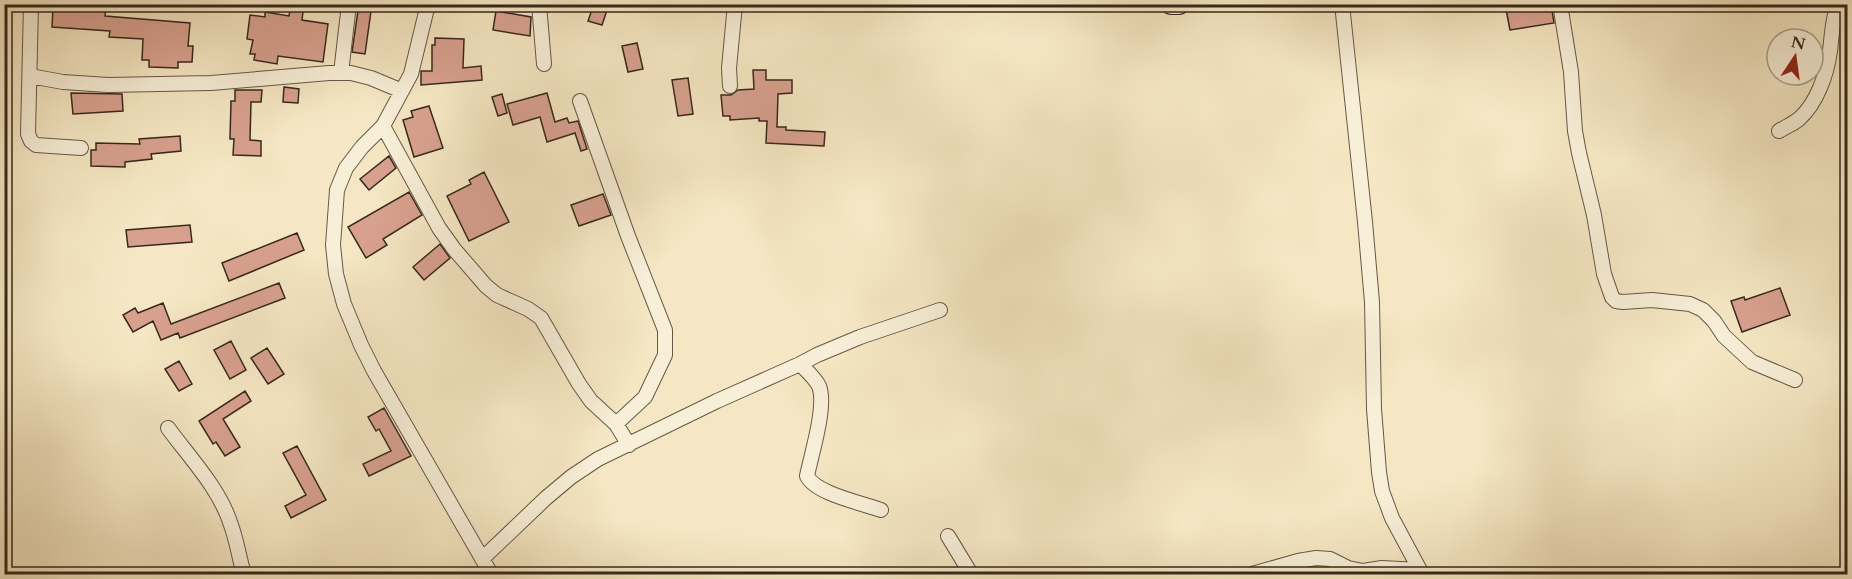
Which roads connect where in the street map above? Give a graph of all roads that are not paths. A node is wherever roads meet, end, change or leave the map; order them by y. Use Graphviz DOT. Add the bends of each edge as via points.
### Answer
graph roads {
  1 [pos="31,4"];
  2 [pos="350,4"];
  3 [pos="429,4"];
  4 [pos="538,4"];
  5 [pos="735,4"];
  6 [pos="1171,4"];
  7 [pos="1179,4"];
  8 [pos="1342,4"];
  9 [pos="1560,4"];
  10 [pos="1838,4"];
  11 [pos="544,64"];
  12 [pos="341,73"];
  13 [pos="30,76"];
  14 [pos="730,86"];
  15 [pos="402,91"];
  16 [pos="580,101"];
  17 [pos="383,126"];
  18 [pos="1779,131"];
  19 [pos="81,148"];
  20 [pos="940,310"];
  21 [pos="800,364"];
  22 [pos="1795,380"];
  23 [pos="616,424"];
  24 [pos="168,429"];
  25 [pos="628,445"];
  26 [pos="881,510"];
  27 [pos="948,536"];
  28 [pos="482,560"];
  29 [pos="1420,572"];
  30 [pos="244,574"];
  31 [pos="491,574"];
  32 [pos="971,574"];
  33 [pos="1252,574"];
  1 -- 13 [label="street"];
  2 -- 12 [label="street"];
  3 -- 15 [label="street" via="411,74"];
  4 -- 11 [label="street"];
  5 -- 14 [label="street"];
  6 -- 7 [label="main road"];
  8 -- 29 [label="street" via="1371,291 1379,472 1392,518"];
  9 -- 22 [label="street" via="1575,131 1612,297 1623,302 1670,300 1697,307 1752,362"];
  10 -- 18 [label="street" via="1826,73 1819,89 1799,119"];
  12 -- 13 [label="street" via="211,84 108,85"];
  12 -- 15 [label="street" via="371,78"];
  13 -- 19 [label="street" via="31,141 36,145"];
  15 -- 17 [label="street"];
  16 -- 23 [label="street" via="664,330 665,355 645,397"];
  17 -- 23 [label="street" via="454,249 497,296 541,318 591,401"];
  17 -- 28 [label="street" via="346,168 337,190 333,245 336,274 344,304 374,371"];
  20 -- 21 [label="street" via="860,337"];
  21 -- 25 [label="street"];
  21 -- 26 [label="street" via="819,387 821,401 807,477 810,483"];
  23 -- 25 [label="street"];
  24 -- 30 [label="street" via="225,511"];
  25 -- 28 [label="street" via="571,477"];
  27 -- 32 [label="street"];
  28 -- 31 [label="street"];
  29 -- 33 [label="street" via="1362,570 1316,558"];
}
